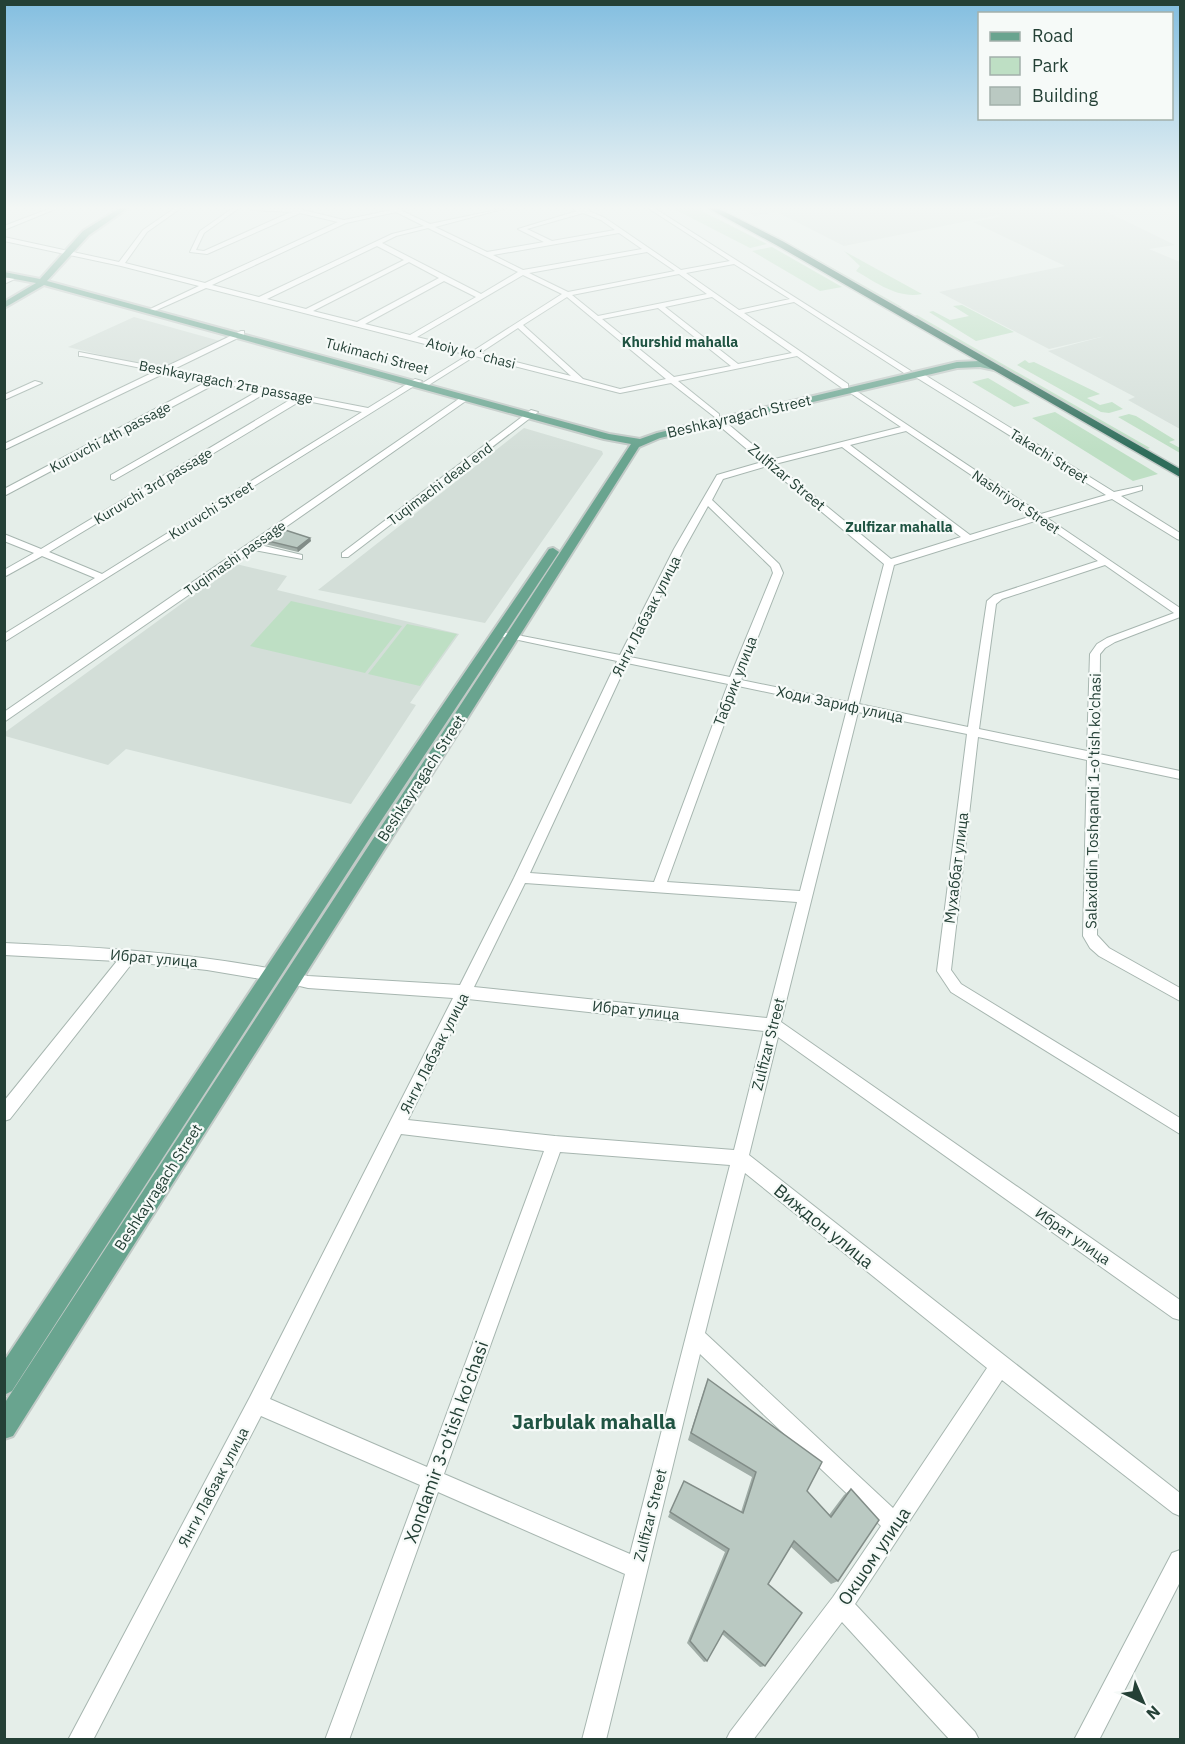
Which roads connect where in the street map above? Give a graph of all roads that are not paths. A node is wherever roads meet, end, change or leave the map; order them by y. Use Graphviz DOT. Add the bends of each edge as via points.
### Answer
graph roads {
  1 [pos="26,289"];
  2 [pos="29,289"];
  3 [pos="74,289"];
  4 [pos="194,289"];
  5 [pos="221,289"];
  6 [pos="281,289"];
  7 [pos="351,289"];
  8 [pos="423,289"];
  9 [pos="466,289"];
  10 [pos="491,289"];
  11 [pos="558,289"];
  12 [pos="592,289"];
  13 [pos="705,289"];
  14 [pos="779,289"];
  15 [pos="861,289"];
  16 [pos="875,289"];
  17 [pos="567,294"];
  18 [pos="713,295"];
  19 [pos="479,296"];
  20 [pos="261,299"];
  21 [pos="796,300"];
  22 [pos="4,302"];
  23 [pos="4,306"];
  24 [pos="660,306"];
  25 [pos="152,310"];
  26 [pos="307,311"];
  27 [pos="915,311"];
  28 [pos="738,312"];
  29 [pos="904,314"];
  30 [pos="597,318"];
  31 [pos="359,324"];
  32 [pos="519,325"];
  33 [pos="239,334"];
  34 [pos="411,338"];
  35 [pos="963,347"];
  36 [pos="82,354"];
  37 [pos="474,354"];
  38 [pos="798,354"];
  39 [pos="940,366"];
  40 [pos="737,367"];
  41 [pos="999,368"];
  42 [pos="163,371"];
  43 [pos="912,373"];
  44 [pos="215,381"];
  45 [pos="673,381"];
  46 [pos="583,382"];
  47 [pos="38,383"];
  48 [pos="421,383"];
  49 [pos="849,388"];
  50 [pos="266,390"];
  51 [pos="1056,390"];
  52 [pos="301,397"];
  53 [pos="4,398"];
  54 [pos="466,398"];
  55 [pos="369,411"];
  56 [pos="532,414"];
  57 [pos="717,419"];
  58 [pos="907,428"];
  59 [pos="632,441"];
  60 [pos="844,444"];
  61 [pos="4,448"];
  62 [pos="1168,453"];
  63 [pos="1152,458"];
  64 [pos="770,462"];
  65 [pos="1180,474"];
  66 [pos="114,477"];
  67 [pos="1139,488"];
  68 [pos="4,493"];
  69 [pos="1113,495"];
  70 [pos="707,500"];
  71 [pos="1038,517"];
  72 [pos="1180,537"];
  73 [pos="968,538"];
  74 [pos="6,539"];
  75 [pos="250,546"];
  76 [pos="41,552"];
  77 [pos="345,555"];
  78 [pos="299,557"];
  79 [pos="1105,562"];
  80 [pos="890,563"];
  81 [pos="4,574"];
  82 [pos="103,578"];
  83 [pos="1180,613"];
  84 [pos="506,634"];
  85 [pos="4,639"];
  86 [pos="623,660"];
  87 [pos="734,682"];
  88 [pos="853,707"];
  89 [pos="4,718"];
  90 [pos="973,730"];
  91 [pos="1094,756"];
  92 [pos="1180,775"];
  93 [pos="521,879"];
  94 [pos="659,886"];
  95 [pos="806,897"];
  96 [pos="4,949"];
  97 [pos="130,955"];
  98 [pos="283,977"];
  99 [pos="465,992"];
  100 [pos="1180,994"];
  101 [pos="773,1025"];
  102 [pos="11,1097"];
  103 [pos="4,1114"];
  104 [pos="397,1126"];
  105 [pos="1180,1127"];
  106 [pos="555,1144"];
  107 [pos="740,1158"];
  108 [pos="1180,1311"];
  109 [pos="695,1336"];
  110 [pos="1000,1366"];
  111 [pos="4,1383"];
  112 [pos="257,1404"];
  113 [pos="4,1427"];
  114 [pos="432,1479"];
  115 [pos="1180,1506"];
  116 [pos="896,1525"];
  117 [pos="1180,1561"];
  118 [pos="637,1568"];
  119 [pos="841,1605"];
  120 [pos="80,1740"];
  121 [pos="337,1740"];
  122 [pos="594,1740"];
  123 [pos="738,1740"];
  124 [pos="967,1740"];
  125 [pos="1086,1740"];
  1 -- 22 [label="main road"];
  2 -- 23 [label="main road"];
  3 -- 25 [label="main road, Tukimachi Street"];
  4 -- 25 [label="street"];
  5 -- 20 [label="street, Atoiy koʻchasi"];
  6 -- 20 [label="street"];
  7 -- 26 [label="street"];
  8 -- 31 [label="street"];
  9 -- 19 [label="street"];
  10 -- 19 [label="street"];
  11 -- 17 [label="street, Zulfizar Street"];
  12 -- 17 [label="street"];
  13 -- 18 [label="street, Nashriyot Street"];
  14 -- 21 [label="street, Takachi Street"];
  15 -- 29 [label="highway"];
  16 -- 27 [label="highway"];
  17 -- 30 [label="street, Zulfizar Street"];
  17 -- 32 [label="street, Kuruvchi Street"];
  18 -- 24 [label="street"];
  18 -- 28 [label="street, Nashriyot Street"];
  19 -- 34 [label="street"];
  20 -- 26 [label="street, Atoiy koʻchasi"];
  21 -- 28 [label="street"];
  21 -- 43 [label="street, Takachi Street"];
  24 -- 30 [label="street"];
  24 -- 40 [label="street"];
  25 -- 33 [label="main road, Tukimachi Street"];
  26 -- 31 [label="street, Atoiy koʻchasi"];
  27 -- 29 [label="highway"];
  27 -- 51 [label="highway"];
  28 -- 38 [label="street, Nashriyot Street"];
  29 -- 35 [label="highway"];
  30 -- 45 [label="street, Zulfizar Street"];
  31 -- 34 [label="street, Atoiy koʻchasi"];
  32 -- 37 [label="street, Kuruvchi Street"];
  32 -- 46 [label="street"];
  33 -- 42 [label="street"];
  33 -- 48 [label="main road, Tukimachi Street"];
  34 -- 37 [label="street, Atoiy koʻchasi"];
  35 -- 39 [label="main road, Beshkayragach Street" via="958,356"];
  35 -- 41 [label="highway"];
  36 -- 42 [label="street, Beshkayragach 2тв passage"];
  37 -- 46 [label="street, Atoiy koʻchasi"];
  37 -- 48 [label="street, Kuruvchi Street"];
  38 -- 40 [label="street, Atoiy koʻchasi"];
  38 -- 49 [label="street, Nashriyot Street"];
  39 -- 41 [label="main road, Beshkayragach Street"];
  39 -- 43 [label="main road, Beshkayragach Street"];
  40 -- 45 [label="street, Atoiy koʻchasi"];
  41 -- 63 [label="highway"];
  42 -- 44 [label="street, Beshkayragach 2тв passage"];
  42 -- 61 [label="street"];
  43 -- 49 [label="main road, Beshkayragach Street"];
  43 -- 69 [label="street, Takachi Street"];
  44 -- 50 [label="street, Beshkayragach 2тв passage"];
  44 -- 68 [label="street, Kuruvchi 4th passage"];
  45 -- 46 [label="street, Atoiy koʻchasi" via="625,392"];
  45 -- 57 [label="street, Zulfizar Street"];
  47 -- 53 [label="street"];
  48 -- 54 [label="main road, Tukimachi Street"];
  48 -- 55 [label="street, Kuruvchi Street"];
  48 -- 56 [label="main road, Tukimachi Street"];
  49 -- 57 [label="main road, Beshkayragach Street"];
  49 -- 58 [label="street, Nashriyot Street"];
  50 -- 52 [label="street, Beshkayragach 2тв passage"];
  50 -- 66 [label="street"];
  52 -- 55 [label="street, Beshkayragach 2тв passage"];
  52 -- 76 [label="street, Kuruvchi 3rd passage"];
  54 -- 56 [label="main road, Tukimachi Street"];
  54 -- 75 [label="street, Tuqimashi passage"];
  55 -- 82 [label="street, Kuruvchi Street"];
  56 -- 59 [label="main road, Tukimachi Street"];
  56 -- 77 [label="street, Tuqimachi dead end"];
  57 -- 59 [label="main road, Beshkayragach Street"];
  57 -- 64 [label="street, Zulfizar Street"];
  58 -- 60 [label="street, Янги Лабзак улица"];
  58 -- 71 [label="street, Nashriyot Street"];
  59 -- 84 [label="main road, Beshkayragach Street"];
  60 -- 64 [label="street, Янги Лабзак улица"];
  60 -- 73 [label="street"];
  62 -- 63 [label="highway"];
  63 -- 65 [label="highway"];
  64 -- 70 [label="street, Янги Лабзак улица" via="723,474"];
  64 -- 80 [label="street, Zulfizar Street"];
  67 -- 69 [label="street"];
  69 -- 71 [label="street"];
  69 -- 72 [label="street, Takachi Street"];
  70 -- 86 [label="street, Янги Лабзак улица"];
  70 -- 87 [label="street, Табрик улица" via="778,573"];
  71 -- 73 [label="street"];
  71 -- 79 [label="street, Nashriyot Street"];
  73 -- 80 [label="street"];
  74 -- 76 [label="street"];
  75 -- 78 [label="street"];
  75 -- 89 [label="street, Tuqimashi passage"];
  76 -- 81 [label="street, Kuruvchi 3rd passage"];
  76 -- 82 [label="street"];
  79 -- 83 [label="street, Nashriyot Street"];
  79 -- 90 [label="street, Мухаббат улица" via="992,601"];
  80 -- 88 [label="street, Zulfizar Street"];
  82 -- 85 [label="street, Kuruvchi Street"];
  83 -- 91 [label="street, Salaxiddin Toshqandi 1-o'tish ko'chasi" via="1111,640 1095,654"];
  84 -- 86 [label="street, Ходи Зариф улица"];
  84 -- 98 [label="main road, Beshkayragach Street"];
  86 -- 87 [label="street, Ходи Зариф улица"];
  86 -- 93 [label="street, Янги Лабзак улица"];
  87 -- 88 [label="street, Ходи Зариф улица"];
  87 -- 94 [label="street, Табрик улица"];
  88 -- 90 [label="street, Ходи Зариф улица"];
  88 -- 95 [label="street, Zulfizar Street"];
  90 -- 91 [label="street, Ходи Зариф улица"];
  90 -- 105 [label="street, Мухаббат улица" via="944,965 947,977 956,988"];
  91 -- 92 [label="street, Ходи Зариф улица"];
  91 -- 100 [label="street, Salaxiddin Toshqandi 1-o'tish ko'chasi" via="1092,940 1104,952"];
  93 -- 94 [label="street"];
  93 -- 99 [label="street, Янги Лабзак улица"];
  94 -- 95 [label="street"];
  95 -- 101 [label="street, Zulfizar Street"];
  96 -- 97 [label="street, Ибрат улица"];
  97 -- 98 [label="street, Ибрат улица" via="209,963"];
  97 -- 102 [label="street"];
  98 -- 99 [label="street, Ибрат улица"];
  98 -- 111 [label="main road, Beshkayragach Street"];
  98 -- 113 [label="main road, Beshkayragach Street"];
  99 -- 101 [label="street, Ибрат улица"];
  99 -- 104 [label="street, Янги Лабзак улица"];
  101 -- 107 [label="street, Zulfizar Street"];
  101 -- 108 [label="street, Ибрат улица"];
  102 -- 103 [label="street"];
  104 -- 106 [label="street"];
  104 -- 112 [label="street, Янги Лабзак улица"];
  106 -- 107 [label="street"];
  106 -- 114 [label="street, Xondamir 3-o'tish ko'chasi"];
  107 -- 109 [label="street, Zulfizar Street"];
  107 -- 110 [label="street, Виждон улица"];
  109 -- 116 [label="street"];
  109 -- 118 [label="street, Zulfizar Street"];
  110 -- 115 [label="street, Виждон улица"];
  110 -- 116 [label="street, Окшом улица"];
  112 -- 114 [label="street"];
  112 -- 120 [label="street, Янги Лабзак улица"];
  114 -- 118 [label="street"];
  114 -- 121 [label="street, Xondamir 3-o'tish ko'chasi"];
  116 -- 119 [label="street, Окшом улица"];
  117 -- 125 [label="street"];
  118 -- 122 [label="street, Zulfizar Street"];
  119 -- 123 [label="street, Окшом улица"];
  119 -- 124 [label="street"];
}
